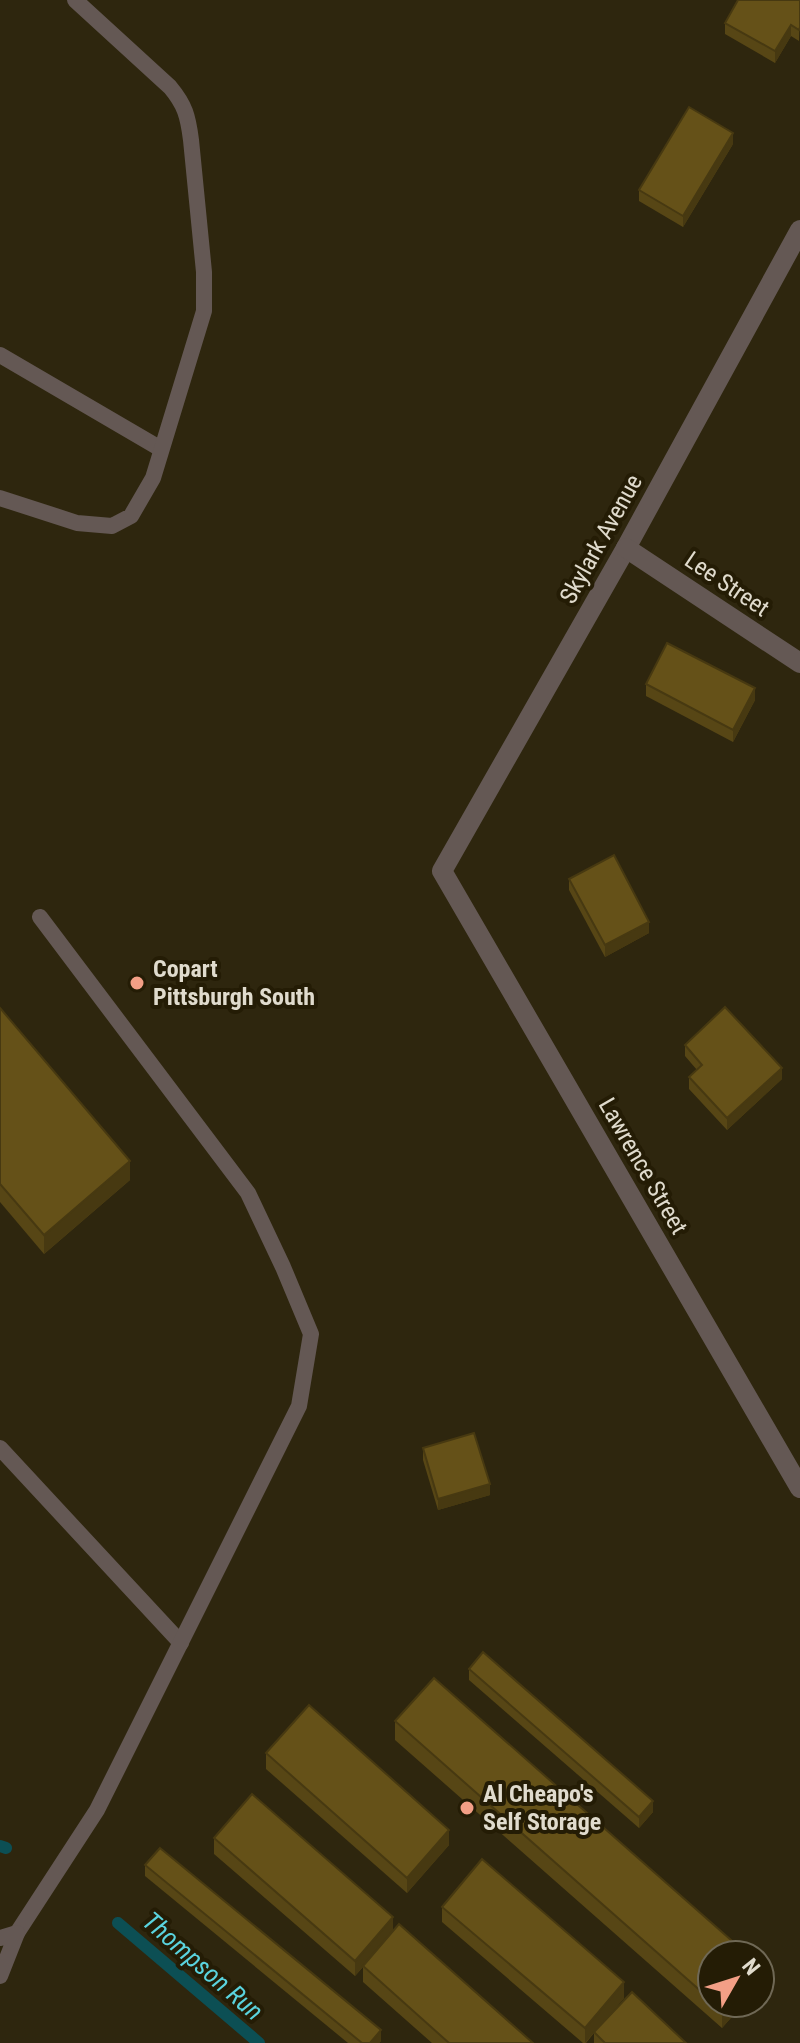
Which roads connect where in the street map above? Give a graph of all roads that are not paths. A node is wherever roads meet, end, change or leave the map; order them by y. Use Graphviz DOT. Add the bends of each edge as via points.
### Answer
graph roads {
  1 [pos="75,0"];
  2 [pos="800,230"];
  3 [pos="0,355"];
  4 [pos="161,449"];
  5 [pos="0,498"];
  6 [pos="626,548"];
  7 [pos="800,663"];
  8 [pos="442,871"];
  9 [pos="40,917"];
  10 [pos="0,1448"];
  11 [pos="800,1488"];
  12 [pos="181,1643"];
  13 [pos="17,1933"];
  14 [pos="0,1938"];
  15 [pos="0,1976"];
  1 -- 4 [label="lane" via="170,87 189,119 204,311"];
  2 -- 6 [label="street, Skylark Avenue"];
  3 -- 4 [label="lane"];
  4 -- 5 [label="lane" via="153,478 131,516 112,526 77,523"];
  6 -- 7 [label="street, Lee Street"];
  6 -- 8 [label="street, Skylark Avenue"];
  8 -- 11 [label="street, Lawrence Street"];
  9 -- 12 [label="lane" via="248,1193 311,1334 299,1406"];
  10 -- 12 [label="lane"];
  12 -- 13 [label="lane" via="97,1810"];
  13 -- 14 [label="lane"];
  13 -- 15 [label="lane"];
}
